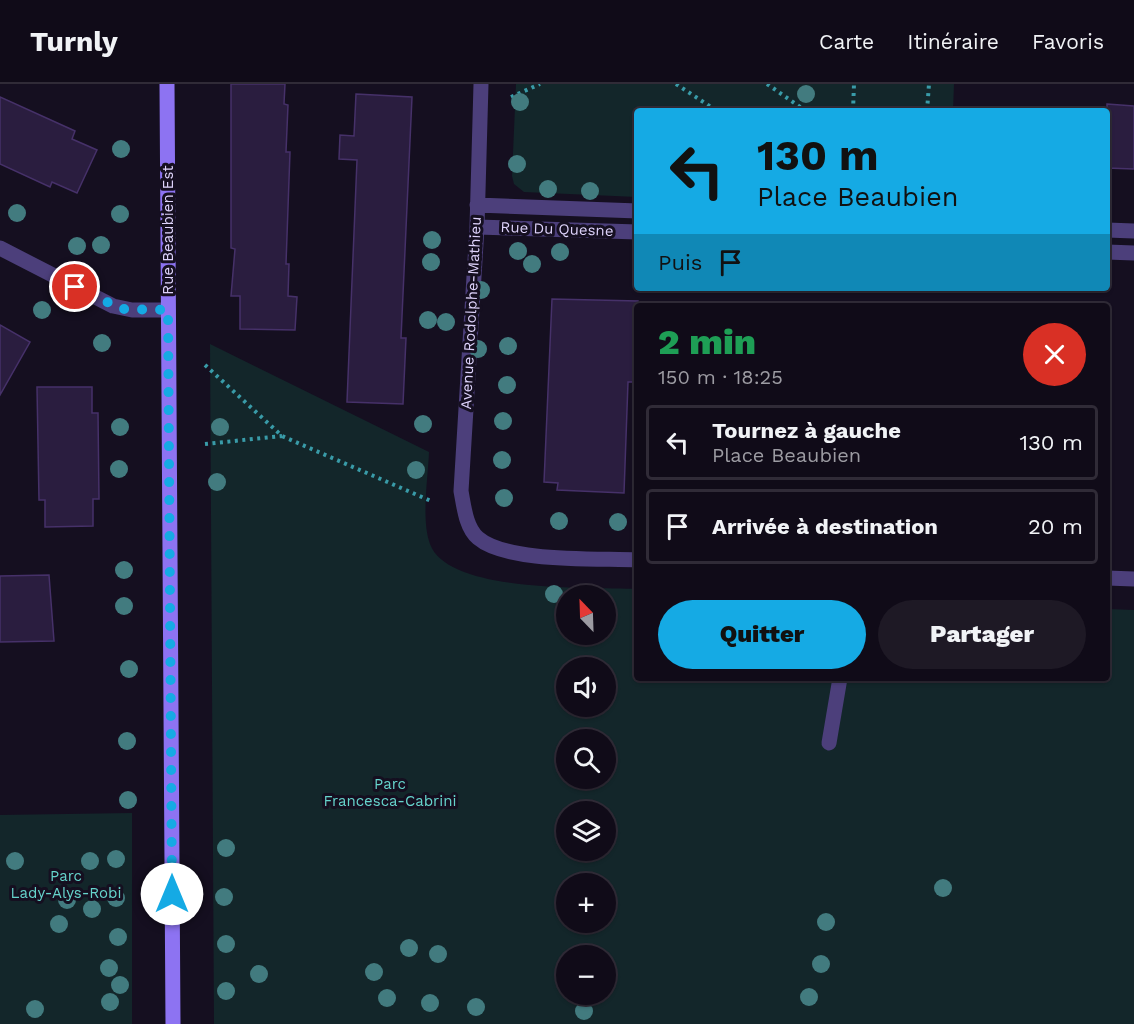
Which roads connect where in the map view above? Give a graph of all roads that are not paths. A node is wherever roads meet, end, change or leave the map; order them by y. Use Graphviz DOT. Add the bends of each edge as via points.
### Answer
graph roads {
  1 [pos="166,84"];
  2 [pos="481,84"];
  3 [pos="477,205"];
  4 [pos="634,211"];
  5 [pos="477,227"];
  6 [pos="1110,230"];
  7 [pos="1134,231"];
  8 [pos="634,232"];
  9 [pos="0,248"];
  10 [pos="1110,252"];
  11 [pos="1134,253"];
  12 [pos="168,310"];
  13 [pos="634,560"];
  14 [pos="1110,578"];
  15 [pos="1134,579"];
  16 [pos="839,681"];
  17 [pos="829,743"];
  18 [pos="173,1024"];
  1 -- 12 [label="street, Rue Beaubien Est"];
  2 -- 3 [label="street, Avenue Rodolphe-Mathieu"];
  3 -- 4 [label="street"];
  3 -- 5 [label="street, Avenue Rodolphe-Mathieu"];
  5 -- 8 [label="street, Rue Du Quesne"];
  5 -- 13 [label="street, Avenue Rodolphe-Mathieu" via="461,491 465,516 478,538 502,551"];
  6 -- 7 [label="street"];
  9 -- 12 [label="street" via="113,306"];
  10 -- 11 [label="street"];
  12 -- 18 [label="street, Rue Beaubien Est"];
  14 -- 15 [label="street"];
  16 -- 17 [label="street"];
}
